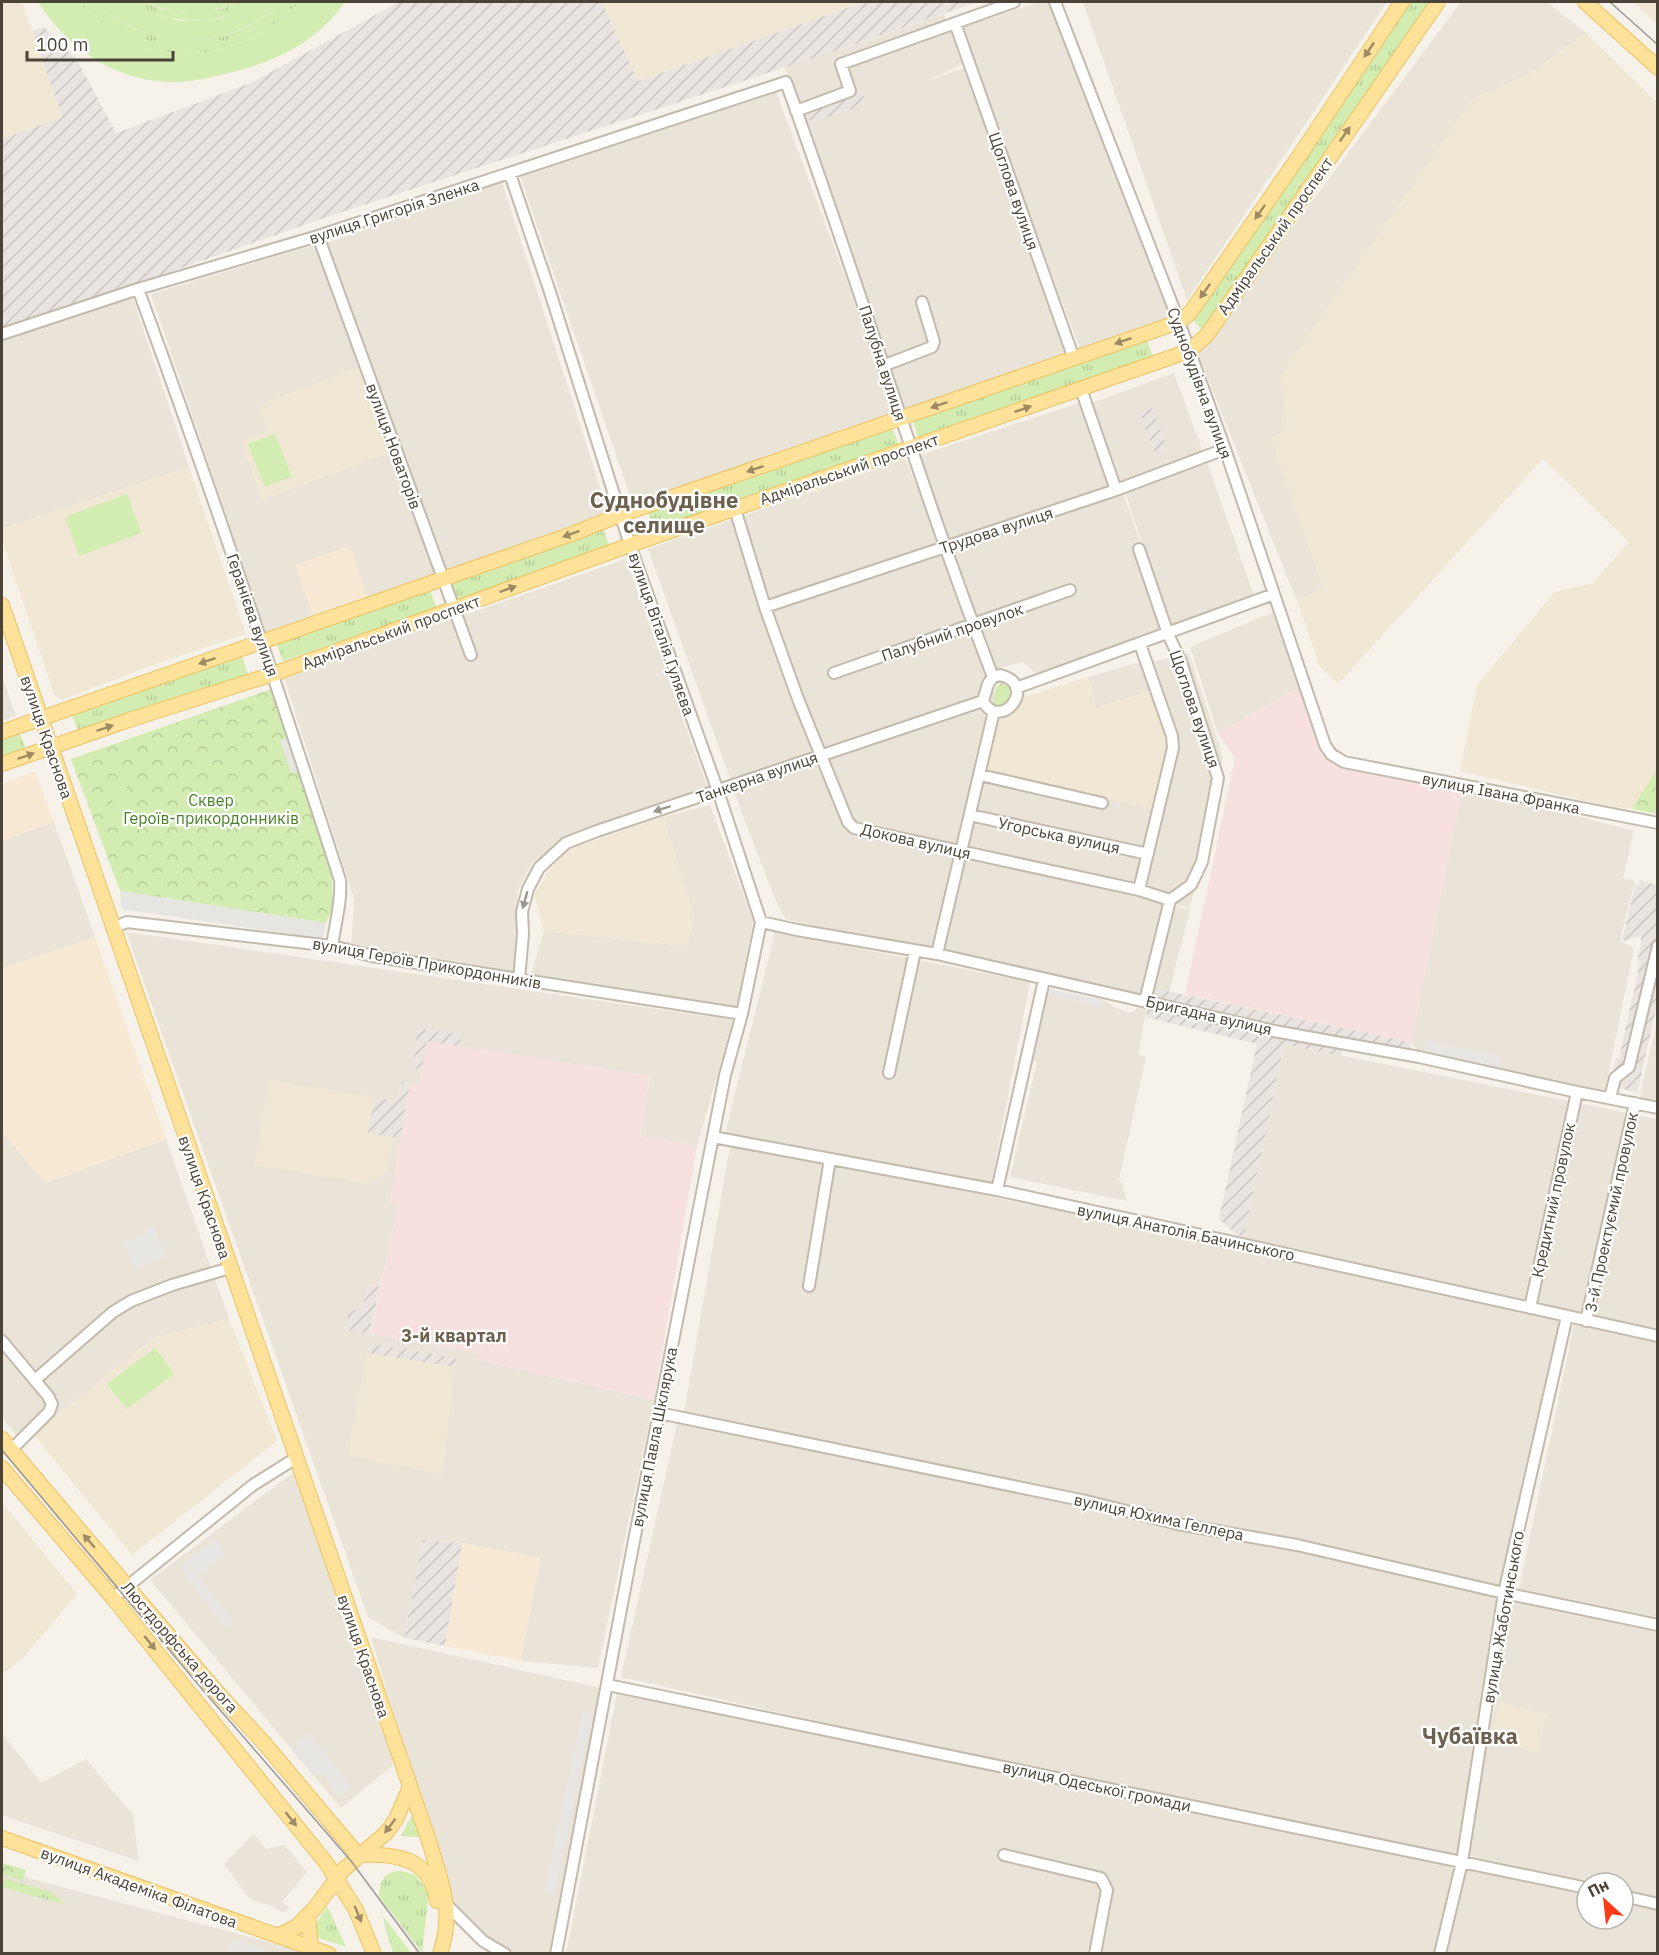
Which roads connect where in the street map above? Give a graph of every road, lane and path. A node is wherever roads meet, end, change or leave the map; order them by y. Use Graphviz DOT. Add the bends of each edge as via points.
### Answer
graph roads {
  1 [pos="1014,2"];
  2 [pos="1055,2"];
  3 [pos="1402,2"];
  4 [pos="1438,2"];
  5 [pos="1585,2"];
  6 [pos="955,23"];
  7 [pos="1658,68"];
  8 [pos="786,82"];
  9 [pos="796,111"];
  10 [pos="510,174"];
  11 [pos="318,236"];
  12 [pos="138,289"];
  13 [pos="922,302"];
  14 [pos="1179,322"];
  15 [pos="2,334"];
  16 [pos="1188,351"];
  17 [pos="1074,358"];
  18 [pos="885,365"];
  19 [pos="1081,389"];
  20 [pos="901,418"];
  21 [pos="912,448"];
  22 [pos="1225,448"];
  23 [pos="1116,490"];
  24 [pos="735,509"];
  25 [pos="620,515"];
  26 [pos="630,545"];
  27 [pos="944,547"];
  28 [pos="1139,549"];
  29 [pos="442,579"];
  30 [pos="1070,590"];
  31 [pos="1274,594"];
  32 [pos="2,605"];
  33 [pos="765,607"];
  34 [pos="454,609"];
  35 [pos="973,625"];
  36 [pos="1168,634"];
  37 [pos="262,642"];
  38 [pos="1140,644"];
  39 [pos="471,655"];
  40 [pos="834,673"];
  41 [pos="273,674"];
  42 [pos="993,677"];
  43 [pos="1016,687"];
  44 [pos="983,701"];
  45 [pos="994,711"];
  46 [pos="40,718"];
  47 [pos="2,732"];
  48 [pos="50,747"];
  49 [pos="822,755"];
  50 [pos="1344,762"];
  51 [pos="2,764"];
  52 [pos="980,775"];
  53 [pos="718,791"];
  54 [pos="1102,803"];
  55 [pos="970,815"];
  56 [pos="1658,823"];
  57 [pos="961,852"];
  58 [pos="1148,854"];
  59 [pos="1139,890"];
  60 [pos="1170,900"];
  61 [pos="761,922"];
  62 [pos="112,928"];
  63 [pos="332,946"];
  64 [pos="1658,946"];
  65 [pos="915,951"];
  66 [pos="937,954"];
  67 [pos="519,980"];
  68 [pos="1044,980"];
  69 [pos="1145,1000"];
  70 [pos="742,1014"];
  71 [pos="889,1073"];
  72 [pos="1577,1092"];
  73 [pos="1614,1099"];
  74 [pos="1635,1103"];
  75 [pos="1658,1108"];
  76 [pos="713,1137"];
  77 [pos="830,1159"];
  78 [pos="997,1190"];
  79 [pos="230,1268"];
  80 [pos="809,1286"];
  81 [pos="1530,1308"];
  82 [pos="1567,1317"];
  83 [pos="1586,1321"];
  84 [pos="1658,1336"];
  85 [pos="2,1341"];
  86 [pos="35,1380"];
  87 [pos="659,1413"];
  88 [pos="6,1444"];
  89 [pos="296,1458"];
  90 [pos="2,1468"];
  91 [pos="127,1586"];
  92 [pos="1504,1593"];
  93 [pos="113,1598"];
  94 [pos="1658,1625"];
  95 [pos="608,1685"];
  96 [pos="410,1787"];
  97 [pos="2,1838"];
  98 [pos="1004,1855"];
  99 [pos="352,1860"];
  100 [pos="1462,1862"];
  101 [pos="336,1878"];
  102 [pos="1575,1886"];
  103 [pos="436,1893"];
  104 [pos="1635,1899"];
  105 [pos="1658,1904"];
  106 [pos="446,1905"];
  107 [pos="308,1916"];
  108 [pos="277,1936"];
  109 [pos="311,1948"];
  110 [pos="328,1953"];
  111 [pos="374,1953"];
  112 [pos="439,1953"];
  113 [pos="505,1953"];
  114 [pos="556,1953"];
  115 [pos="1095,1953"];
  116 [pos="1440,1953"];
  1 -- 6 [label="street"];
  2 -- 14 [label="street, Суднобудівна вулиця"];
  3 -- 14 [label="main road, Адміральський проспект, one-way" via="1190,313"];
  16 -- 4 [label="main road, Адміральський проспект, one-way" via="1207,335"];
  5 -- 7 [label="main road"];
  6 -- 9 [label="street" via="841,64 850,91"];
  6 -- 17 [label="street, Щоглова вулиця"];
  8 -- 9 [label="street, Палубна вулиця"];
  8 -- 10 [label="street, вулиця Григорія Зленка"];
  9 -- 18 [label="street, Палубна вулиця"];
  10 -- 11 [label="street, вулиця Григорія Зленка"];
  10 -- 25 [label="street, вулиця Віталія Гуляєва"];
  11 -- 12 [label="street, вулиця Григорія Зленка"];
  11 -- 29 [label="street, вулиця Новаторів"];
  12 -- 15 [label="street, вулиця Григорія Зленка"];
  12 -- 37 [label="street, Геранієва вулиця"];
  13 -- 18 [label="street" via="934,342 932,347"];
  14 -- 16 [label="street, Суднобудівна вулиця"];
  14 -- 17 [label="main road, Адміральський проспект, one-way"];
  16 -- 19 [label="main road, Адміральський проспект"];
  16 -- 22 [label="street, Суднобудівна вулиця"];
  17 -- 20 [label="main road, Адміральський проспект, one-way"];
  18 -- 20 [label="street, Палубна вулиця"];
  21 -- 19 [label="main road, Адміральський проспект, one-way"];
  19 -- 23 [label="street"];
  20 -- 21 [label="street, Палубна вулиця"];
  20 -- 25 [label="main road, Адміральський проспект, one-way"];
  21 -- 24 [label="main road, Адміральський проспект"];
  21 -- 27 [label="street, Палубна вулиця"];
  22 -- 23 [label="street, Трудова вулиця"];
  22 -- 31 [label="street, Суднобудівна вулиця"];
  23 -- 27 [label="street, Трудова вулиця"];
  24 -- 26 [label="main road, Адміральський проспект"];
  24 -- 33 [label="street, Докова вулиця"];
  25 -- 26 [label="street, вулиця Віталія Гуляєва"];
  25 -- 29 [label="main road, Адміральський проспект, one-way"];
  34 -- 26 [label="main road, Адміральський проспект, one-way"];
  26 -- 53 [label="street, вулиця Віталія Гуляєва"];
  27 -- 33 [label="street, Трудова вулиця"];
  27 -- 35 [label="street, Палубна вулиця"];
  28 -- 36 [label="street, Щоглова вулиця"];
  29 -- 34 [label="street, вулиця Новаторів"];
  29 -- 37 [label="main road, Адміральський проспект"];
  30 -- 35 [label="street, Палубний провулок"];
  31 -- 36 [label="street"];
  31 -- 50 [label="street, Суднобудівна вулиця" via="1325,745"];
  32 -- 46 [label="main road, вулиця Краснова"];
  33 -- 49 [label="street, Докова вулиця"];
  34 -- 39 [label="street, вулиця Новаторів"];
  34 -- 41 [label="main road, Адміральський проспект"];
  35 -- 40 [label="street, Палубний провулок"];
  35 -- 42 [label="street, Палубна вулиця"];
  36 -- 38 [label="street"];
  36 -- 60 [label="street, Щоглова вулиця" via="1181,662 1218,778 1202,862 1191,885"];
  37 -- 41 [label="street, Геранієва вулиця"];
  37 -- 46 [label="main road, Адміральський проспект, one-way"];
  38 -- 43 [label="street"];
  38 -- 58 [label="street" via="1173,748"];
  48 -- 41 [label="main road, Адміральський проспект, one-way"];
  41 -- 63 [label="street, Геранієва вулиця" via="340,880"];
  42 -- 43 [label="street" via="1007,677"];
  42 -- 44 [label="street"];
  43 -- 45 [label="street" via="1017,696 1009,709"];
  44 -- 45 [label="street"];
  44 -- 49 [label="street, Танкерна вулиця"];
  45 -- 52 [label="street"];
  46 -- 47 [label="main road, Адміральський проспект"];
  46 -- 48 [label="main road, вулиця Краснова"];
  51 -- 48 [label="main road, Адміральський проспект, one-way"];
  48 -- 62 [label="main road, вулиця Краснова"];
  49 -- 53 [label="street, Танкерна вулиця"];
  49 -- 57 [label="street, Докова вулиця" via="848,822 854,828"];
  50 -- 56 [label="street, вулиця Івана Франка"];
  52 -- 54 [label="street"];
  52 -- 55 [label="street"];
  53 -- 61 [label="street, вулиця Віталія Гуляєва"];
  53 -- 67 [label="street, Танкерна вулиця, one-way" via="566,843 539,868 522,912"];
  55 -- 57 [label="street"];
  55 -- 58 [label="street, Угорська вулиця"];
  57 -- 59 [label="street, Докова вулиця"];
  57 -- 66 [label="street"];
  58 -- 59 [label="street"];
  59 -- 60 [label="street, Докова вулиця"];
  60 -- 69 [label="street"];
  61 -- 65 [label="street, Бригадна вулиця"];
  61 -- 70 [label="street, вулиця Павла Шклярука"];
  62 -- 63 [label="street, вулиця Героїв Прикордонників" via="127,922"];
  62 -- 79 [label="main road, вулиця Краснова"];
  63 -- 67 [label="street, вулиця Героїв Прикордонників"];
  64 -- 73 [label="street" via="1629,1067 1615,1078"];
  65 -- 66 [label="street, Бригадна вулиця"];
  65 -- 71 [label="street"];
  66 -- 68 [label="street, Бригадна вулиця"];
  67 -- 70 [label="street, вулиця Героїв Прикордонників"];
  68 -- 69 [label="street, Бригадна вулиця"];
  68 -- 78 [label="street"];
  69 -- 72 [label="street, Бригадна вулиця" via="1274,1031 1419,1056"];
  70 -- 76 [label="street, вулиця Павла Шклярука"];
  72 -- 73 [label="street, Бригадна вулиця"];
  72 -- 81 [label="street, Кредитний провулок"];
  73 -- 74 [label="street, Бригадна вулиця"];
  74 -- 75 [label="street, Бригадна вулиця"];
  74 -- 83 [label="street, 3-й Проектуємий провулок"];
  76 -- 77 [label="street, вулиця Анатолія Бачинського"];
  76 -- 87 [label="street, вулиця Павла Шклярука"];
  77 -- 78 [label="street, вулиця Анатолія Бачинського"];
  77 -- 80 [label="street"];
  78 -- 81 [label="street, вулиця Анатолія Бачинського"];
  79 -- 86 [label="street" via="131,1301"];
  79 -- 89 [label="main road, вулиця Краснова"];
  81 -- 82 [label="street, вулиця Анатолія Бачинського"];
  82 -- 83 [label="street, вулиця Анатолія Бачинського"];
  82 -- 92 [label="street, вулиця Жаботинського"];
  83 -- 84 [label="street, вулиця Анатолія Бачинського"];
  85 -- 86 [label="street"];
  86 -- 88 [label="street" via="52,1404 49,1412"];
  87 -- 92 [label="street, вулиця Юхима Геллера" via="1178,1524 1297,1545"];
  87 -- 95 [label="street, вулиця Павла Шклярука"];
  91 -- 88 [label="main road, Люстдорфська дорога, one-way"];
  89 -- 91 [label="street" via="253,1485"];
  89 -- 96 [label="main road, вулиця Краснова"];
  90 -- 93 [label="main road, Люстдорфська дорога"];
  91 -- 93 [label="street"];
  91 -- 99 [label="main road, Люстдорфська дорога" via="264,1743"];
  92 -- 94 [label="street, вулиця Юхима Геллера"];
  92 -- 100 [label="street, вулиця Жаботинського"];
  93 -- 101 [label="main road, Люстдорфська дорога, one-way"];
  95 -- 100 [label="street, вулиця Одеської громади"];
  95 -- 114 [label="street, вулиця Павла Шклярука"];
  96 -- 99 [label="main road, one-way" via="387,1832"];
  96 -- 106 [label="main road, вулиця Краснова"];
  97 -- 108 [label="main road, вулиця Академіка Філатова"];
  98 -- 115 [label="street" via="1101,1878 1107,1890"];
  99 -- 101 [label="main road"];
  99 -- 103 [label="main road" via="380,1854 411,1861 426,1875"];
  100 -- 102 [label="street, вулиця Одеської громади"];
  100 -- 116 [label="street, вулиця Жаботинського"];
  101 -- 107 [label="main road"];
  101 -- 111 [label="main road, Люстдорфська дорога, one-way" via="356,1910"];
  103 -- 106 [label="street"];
  103 -- 112 [label="main road"];
  104 -- 105 [label="street"];
  106 -- 112 [label="main road, вулиця Краснова" via="446,1935"];
  106 -- 113 [label="street" via="483,1941"];
  107 -- 108 [label="main road"];
  107 -- 109 [label="main road"];
  108 -- 109 [label="main road, вулиця Академіка Філатова"];
  109 -- 110 [label="main road, вулиця Академіка Філатова"];
}
